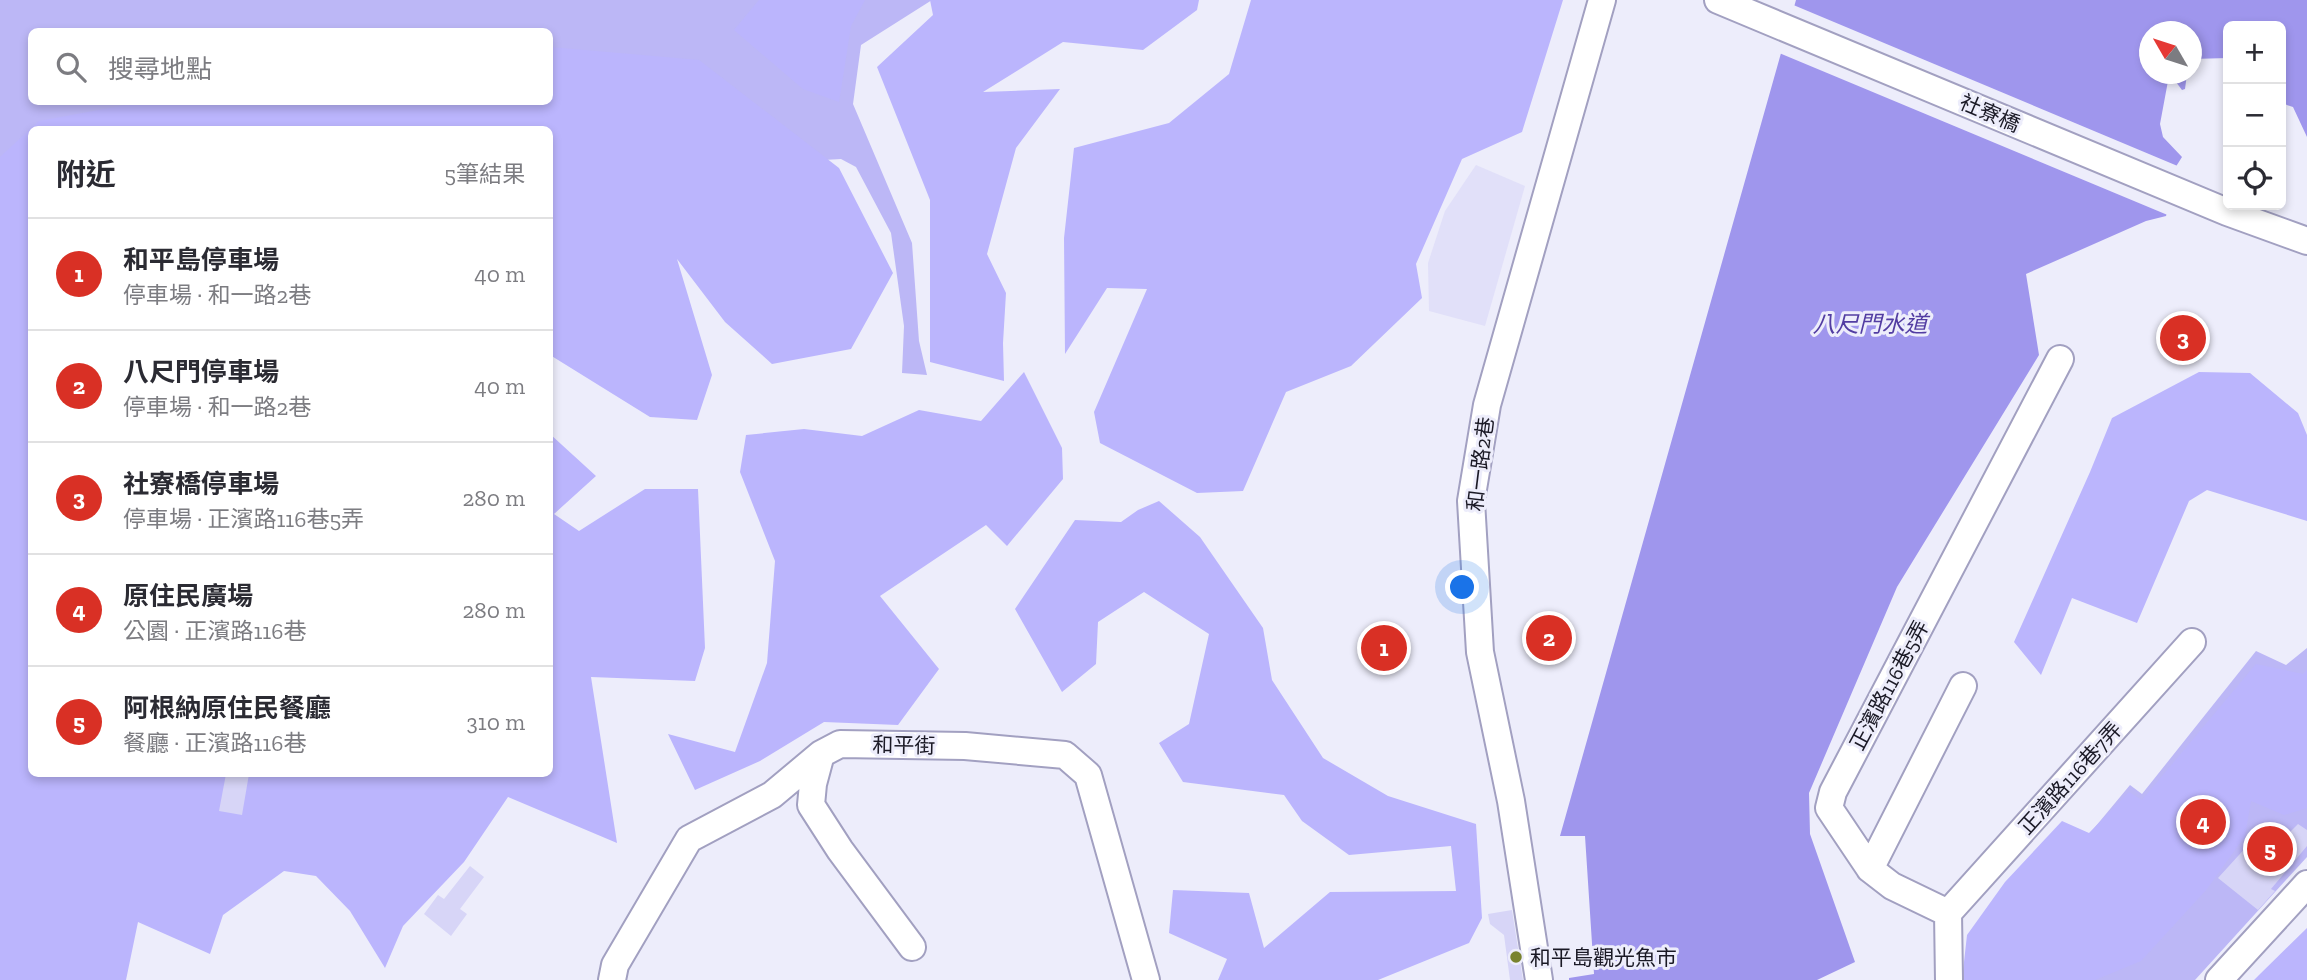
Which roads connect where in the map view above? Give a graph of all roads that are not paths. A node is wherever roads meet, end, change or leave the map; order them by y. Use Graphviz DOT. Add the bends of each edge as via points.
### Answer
graph roads {
  1 [pos="1602,0"];
  2 [pos="1718,0"];
  3 [pos="2307,241"];
  4 [pos="2060,359"];
  5 [pos="2192,642"];
  6 [pos="1963,686"];
  7 [pos="821,754"];
  8 [pos="1870,869"];
  9 [pos="2307,884"];
  10 [pos="1948,913"];
  11 [pos="912,947"];
  12 [pos="612,980"];
  13 [pos="1146,980"];
  14 [pos="1539,980"];
  15 [pos="1949,980"];
  16 [pos="2219,980"];
  1 -- 14 [label="street, 和一路2巷" via="1487,405 1471,501 1479,652 1511,801"];
  2 -- 3 [label="street, 社寮橋"];
  4 -- 8 [label="street, 正濱路116巷5弄" via="1832,792 1829,808"];
  5 -- 10 [label="street, 正濱路116巷7弄"];
  6 -- 8 [label="street"];
  7 -- 11 [label="street" via="811,805"];
  7 -- 12 [label="street, 和平街" via="772,795 689,839 615,965"];
  7 -- 13 [label="street, 和平街" via="840,744 965,746 1065,755 1088,775"];
  8 -- 10 [label="street, 正濱路116巷5弄" via="1892,886"];
  9 -- 16 [label="street"];
  10 -- 15 [label="street"];
}
